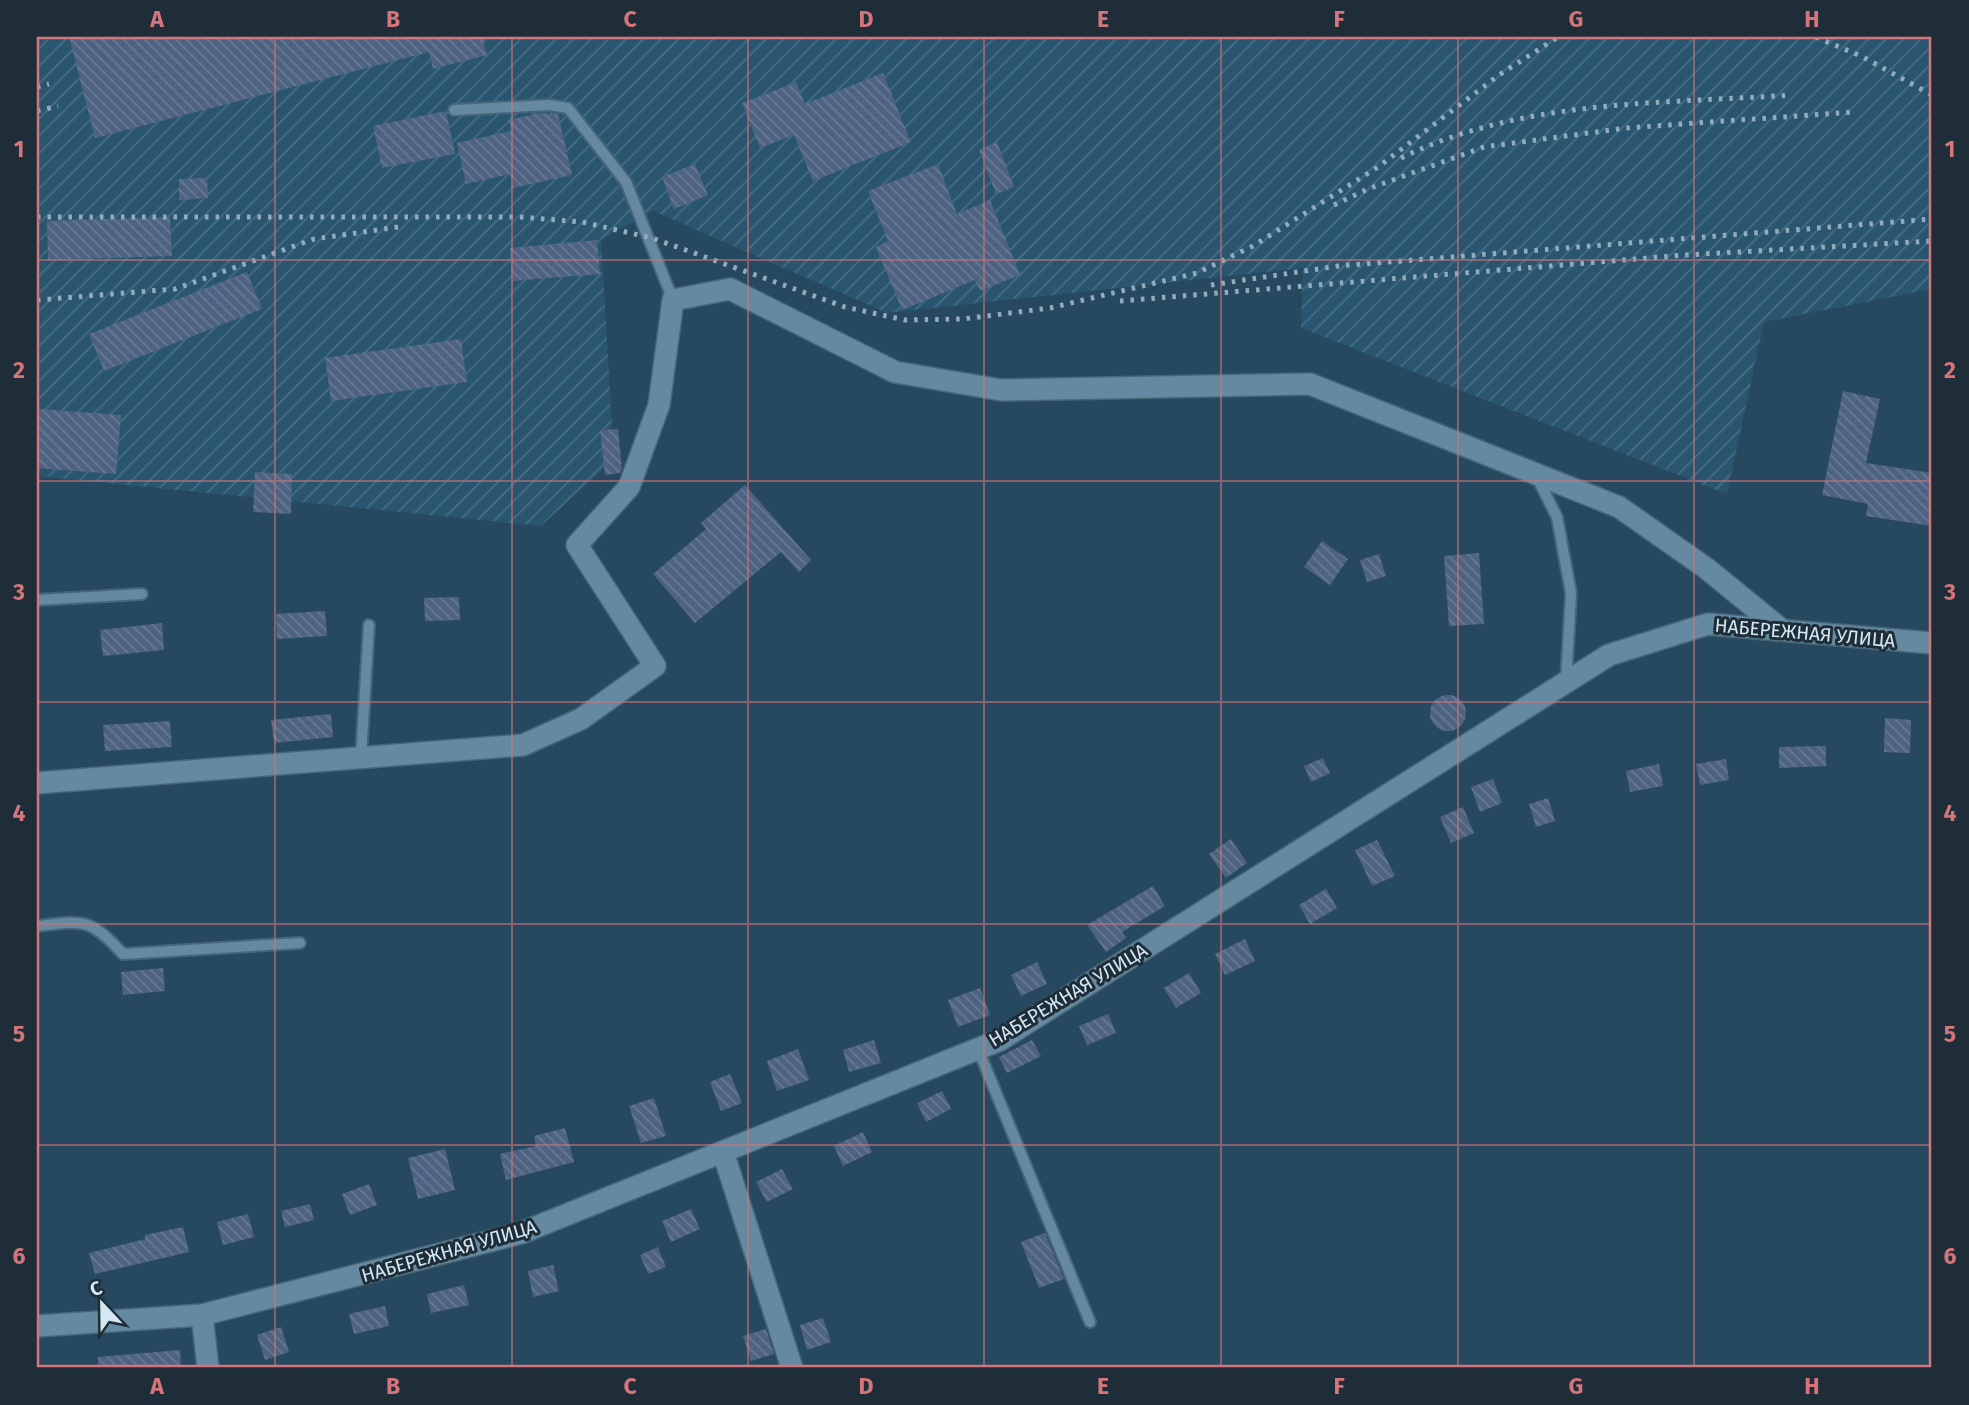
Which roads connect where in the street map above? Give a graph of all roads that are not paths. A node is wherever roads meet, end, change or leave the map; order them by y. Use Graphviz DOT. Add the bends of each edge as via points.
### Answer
graph roads {
  1 [pos="454,110"];
  2 [pos="673,300"];
  3 [pos="1537,476"];
  4 [pos="142,594"];
  5 [pos="37,600"];
  6 [pos="369,625"];
  7 [pos="1782,630"];
  8 [pos="1932,643"];
  9 [pos="1566,682"];
  10 [pos="361,757"];
  11 [pos="37,783"];
  12 [pos="37,926"];
  13 [pos="300,943"];
  14 [pos="978,1049"];
  15 [pos="723,1152"];
  16 [pos="202,1315"];
  17 [pos="1090,1322"];
  18 [pos="37,1326"];
  19 [pos="208,1368"];
  20 [pos="792,1368"];
  1 -- 2 [label="lane" via="568,108 626,182"];
  2 -- 3 [label="street" via="730,289 895,372 1001,390 1310,384"];
  2 -- 10 [label="street" via="659,405 629,487 577,545 655,666 581,719 523,744"];
  3 -- 7 [label="street" via="1619,507 1706,568"];
  3 -- 9 [label="lane" via="1557,517 1571,593"];
  4 -- 5 [label="lane"];
  6 -- 10 [label="lane"];
  7 -- 8 [label="street, НАБЕРЕЖНАЯ УЛИЦА"];
  7 -- 9 [label="street, НАБЕРЕЖНАЯ УЛИЦА" via="1708,624 1609,654"];
  9 -- 14 [label="street, НАБЕРЕЖНАЯ УЛИЦА" via="1000,1040"];
  10 -- 11 [label="street"];
  12 -- 13 [label="lane" via="80,921 101,929 123,954"];
  14 -- 15 [label="street, НАБЕРЕЖНАЯ УЛИЦА"];
  14 -- 17 [label="lane"];
  15 -- 16 [label="street, НАБЕРЕЖНАЯ УЛИЦА" via="522,1234"];
  15 -- 20 [label="street"];
  16 -- 18 [label="street, НАБЕРЕЖНАЯ УЛИЦА"];
  16 -- 19 [label="street"];
}
